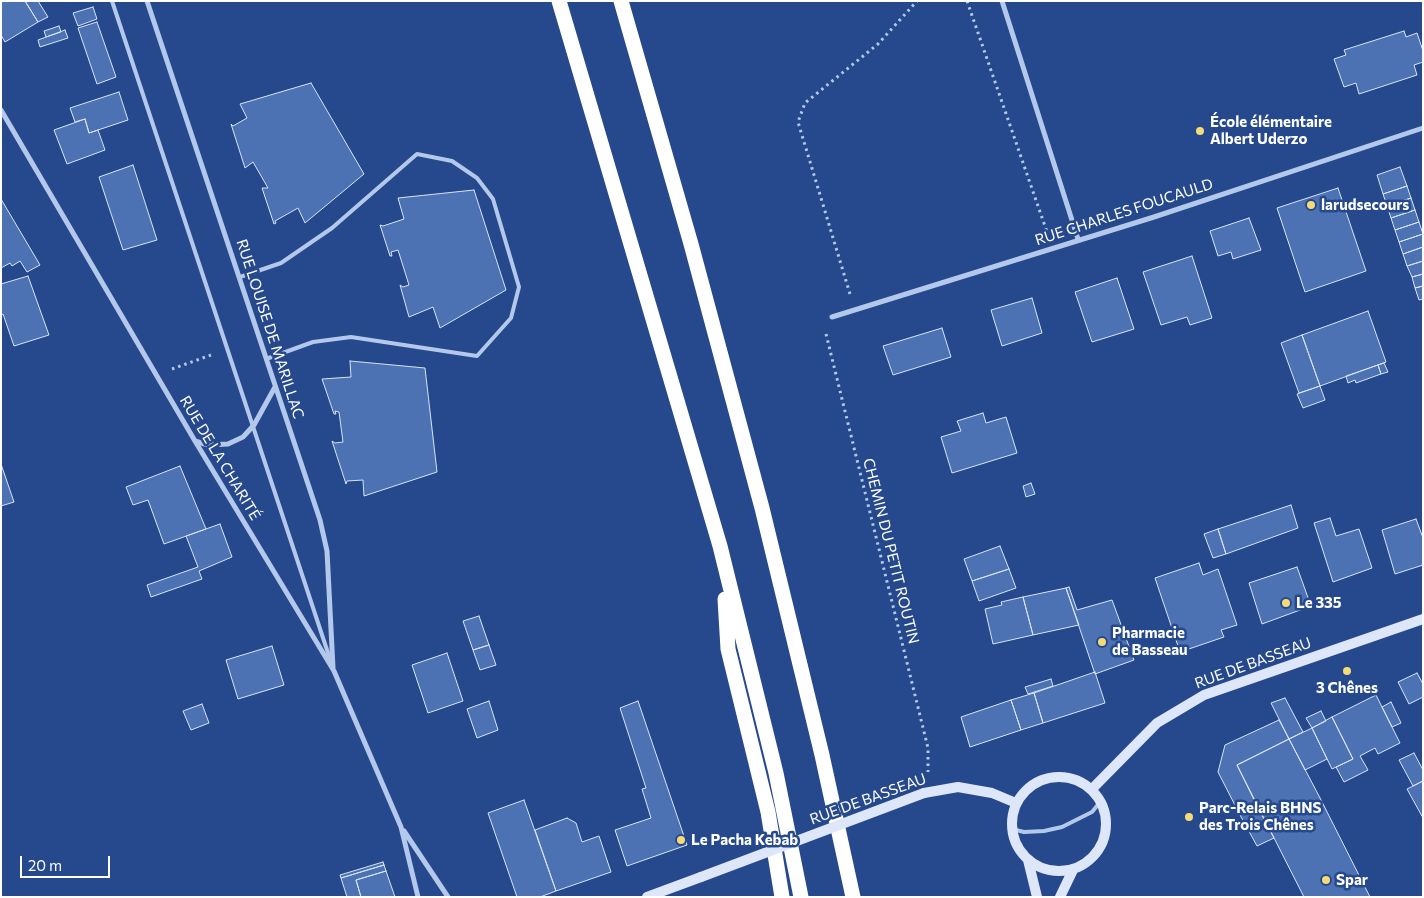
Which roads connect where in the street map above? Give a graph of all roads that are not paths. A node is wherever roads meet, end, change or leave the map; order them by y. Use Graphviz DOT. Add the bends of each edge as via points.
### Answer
graph roads {
  1 [pos="112,1"];
  2 [pos="147,1"];
  3 [pos="559,1"];
  4 [pos="621,1"];
  5 [pos="1002,1"];
  6 [pos="1,110"];
  7 [pos="1423,128"];
  8 [pos="1078,240"];
  9 [pos="240,277"];
  10 [pos="832,317"];
  11 [pos="266,359"];
  12 [pos="276,387"];
  13 [pos="254,425"];
  14 [pos="195,442"];
  15 [pos="724,564"];
  16 [pos="1423,619"];
  17 [pos="334,671"];
  18 [pos="1092,789"];
  19 [pos="1101,801"];
  20 [pos="1016,803"];
  21 [pos="401,827"];
  22 [pos="1012,829"];
  23 [pos="1028,860"];
  24 [pos="1073,870"];
  25 [pos="418,897"];
  26 [pos="448,897"];
  27 [pos="647,897"];
  28 [pos="782,897"];
  29 [pos="801,897"];
  30 [pos="852,897"];
  31 [pos="1037,897"];
  32 [pos="1060,897"];
  1 -- 13 [label="lane"];
  2 -- 9 [label="street, RUE LOUISE DE MARILLAC"];
  3 -- 15 [label="highway"];
  4 -- 30 [label="highway" via="762,508 820,746"];
  5 -- 8 [label="street"];
  6 -- 14 [label="street, RUE DE LA CHARITÉ"];
  7 -- 8 [label="street, RUE CHARLES FOUCAULD"];
  8 -- 10 [label="street, RUE CHARLES FOUCAULD"];
  9 -- 11 [label="street, RUE LOUISE DE MARILLAC"];
  9 -- 11 [label="lane" via="281,263 332,228 417,154 452,161 477,178 493,199 519,287 511,318 477,356 351,337 313,342"];
  11 -- 12 [label="street, RUE LOUISE DE MARILLAC"];
  12 -- 13 [label="street"];
  12 -- 17 [label="street, RUE LOUISE DE MARILLAC" via="320,520 326,551"];
  13 -- 14 [label="street" via="243,437 228,444"];
  13 -- 17 [label="lane"];
  14 -- 17 [label="street, RUE DE LA CHARITÉ"];
  15 -- 28 [label="highway" via="728,649 768,812"];
  15 -- 29 [label="highway" via="776,774"];
  16 -- 18 [label="street, RUE DE BASSEAU" via="1204,695 1157,723"];
  17 -- 21 [label="street, RUE DE LA CHARITÉ"];
  18 -- 19 [label="street"];
  18 -- 20 [label="street" via="1080,781 1051,777 1037,782"];
  19 -- 22 [label="lane" via="1092,812 1062,827 1024,832"];
  19 -- 24 [label="street" via="1106,814 1104,842 1086,864"];
  20 -- 22 [label="street"];
  20 -- 27 [label="street, RUE DE BASSEAU, bridge" via="992,793 958,787 924,793"];
  21 -- 25 [label="street, RUE DE LA CHARITÉ"];
  21 -- 26 [label="street, RUE DE LA CHARITÉ"];
  22 -- 23 [label="street" via="1018,848"];
  23 -- 24 [label="street" via="1042,869"];
  23 -- 31 [label="street"];
  24 -- 32 [label="street"];
}
